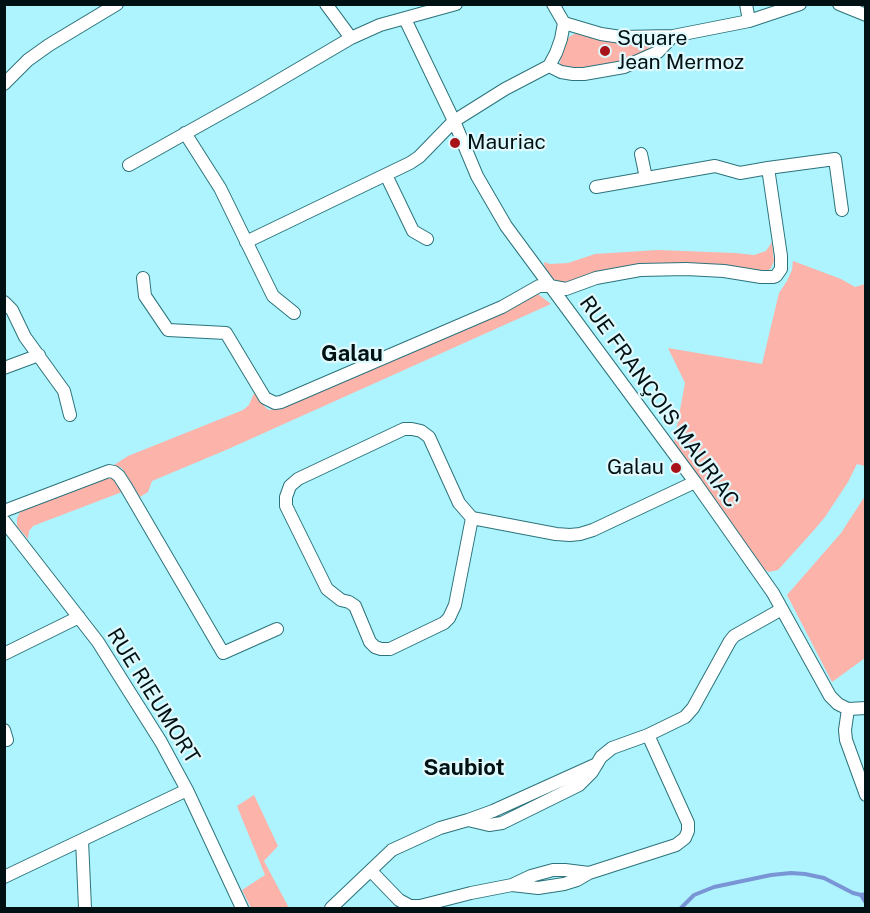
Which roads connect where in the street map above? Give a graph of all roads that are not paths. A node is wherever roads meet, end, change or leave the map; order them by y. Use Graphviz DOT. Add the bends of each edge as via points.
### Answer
graph roads {
  1 [pos="117,4"];
  2 [pos="326,4"];
  3 [pos="456,4"];
  4 [pos="553,4"];
  5 [pos="746,4"];
  6 [pos="800,4"];
  7 [pos="839,4"];
  8 [pos="866,15"];
  9 [pos="405,19"];
  10 [pos="749,21"];
  11 [pos="564,23"];
  12 [pos="673,36"];
  13 [pos="351,38"];
  14 [pos="549,66"];
  15 [pos="4,84"];
  16 [pos="454,121"];
  17 [pos="185,134"];
  18 [pos="641,154"];
  19 [pos="129,165"];
  20 [pos="768,168"];
  21 [pos="386,176"];
  22 [pos="646,178"];
  23 [pos="596,187"];
  24 [pos="842,210"];
  25 [pos="427,238"];
  26 [pos="246,242"];
  27 [pos="143,278"];
  28 [pos="550,286"];
  29 [pos="4,302"];
  30 [pos="294,313"];
  31 [pos="39,355"];
  32 [pos="4,369"];
  33 [pos="70,415"];
  34 [pos="695,482"];
  35 [pos="4,511"];
  36 [pos="472,518"];
  37 [pos="4,521"];
  38 [pos="782,609"];
  39 [pos="79,617"];
  40 [pos="277,629"];
  41 [pos="4,654"];
  42 [pos="843,707"];
  43 [pos="866,708"];
  44 [pos="648,735"];
  45 [pos="187,790"];
  46 [pos="866,795"];
  47 [pos="82,840"];
  48 [pos="371,871"];
  49 [pos="4,878"];
  50 [pos="85,909"];
  51 [pos="242,909"];
  52 [pos="331,909"];
  1 -- 15 [label="street" via="49,45"];
  2 -- 13 [label="street"];
  3 -- 9 [label="street"];
  4 -- 11 [label="street"];
  5 -- 10 [label="street"];
  6 -- 10 [label="street"];
  7 -- 8 [label="street"];
  9 -- 13 [label="street"];
  9 -- 16 [label="street, RUE FRANÇOIS MAURIAC"];
  10 -- 12 [label="street"];
  11 -- 12 [label="street" via="621,37"];
  11 -- 14 [label="street"];
  12 -- 14 [label="street" via="658,52 624,67 573,74"];
  13 -- 17 [label="street"];
  14 -- 16 [label="street"];
  16 -- 21 [label="street" via="419,157"];
  16 -- 28 [label="street, RUE FRANÇOIS MAURIAC" via="477,176 506,226"];
  17 -- 19 [label="street"];
  17 -- 26 [label="street" via="220,188"];
  18 -- 22 [label="street"];
  20 -- 22 [label="street" via="740,173 715,166"];
  20 -- 24 [label="street" via="836,159"];
  20 -- 28 [label="street" via="781,256 781,269 776,276 686,269 640,270 596,278 566,289"];
  21 -- 25 [label="street" via="413,231"];
  21 -- 26 [label="street"];
  22 -- 23 [label="street"];
  26 -- 30 [label="street" via="273,296"];
  27 -- 28 [label="street" via="145,296 168,330 226,333 265,398 275,403 502,307 539,286"];
  28 -- 34 [label="street, RUE FRANÇOIS MAURIAC"];
  29 -- 31 [label="street"];
  31 -- 32 [label="street"];
  31 -- 33 [label="street" via="64,391"];
  34 -- 36 [label="street" via="580,534 556,534"];
  34 -- 38 [label="street, RUE FRANÇOIS MAURIAC"];
  35 -- 40 [label="street" via="114,472 224,653"];
  36 -- 36 [label="street" via="459,503 429,437 412,429 404,429 298,479 290,486 286,498 286,506 327,589 354,606 370,642 381,649 390,649 449,618"];
  37 -- 39 [label="street, RUE RIEUMORT"];
  38 -- 42 [label="street, RUE FRANÇOIS MAURIAC" via="830,696"];
  38 -- 44 [label="street" via="730,640 693,708 685,717"];
  39 -- 41 [label="street"];
  39 -- 45 [label="street, RUE RIEUMORT" via="161,742"];
  42 -- 43 [label="street"];
  42 -- 46 [label="street" via="846,740"];
  44 -- 48 [label="street" via="612,748 597,764 493,811 440,828 392,850"];
  44 -- 48 [label="street" via="686,818 688,831 676,845 589,873 552,870 512,885 420,906 399,900"];
  45 -- 47 [label="street"];
  45 -- 51 [label="street, RUE RIEUMORT"];
  47 -- 49 [label="street"];
  47 -- 50 [label="street"];
  48 -- 52 [label="street"];
}
